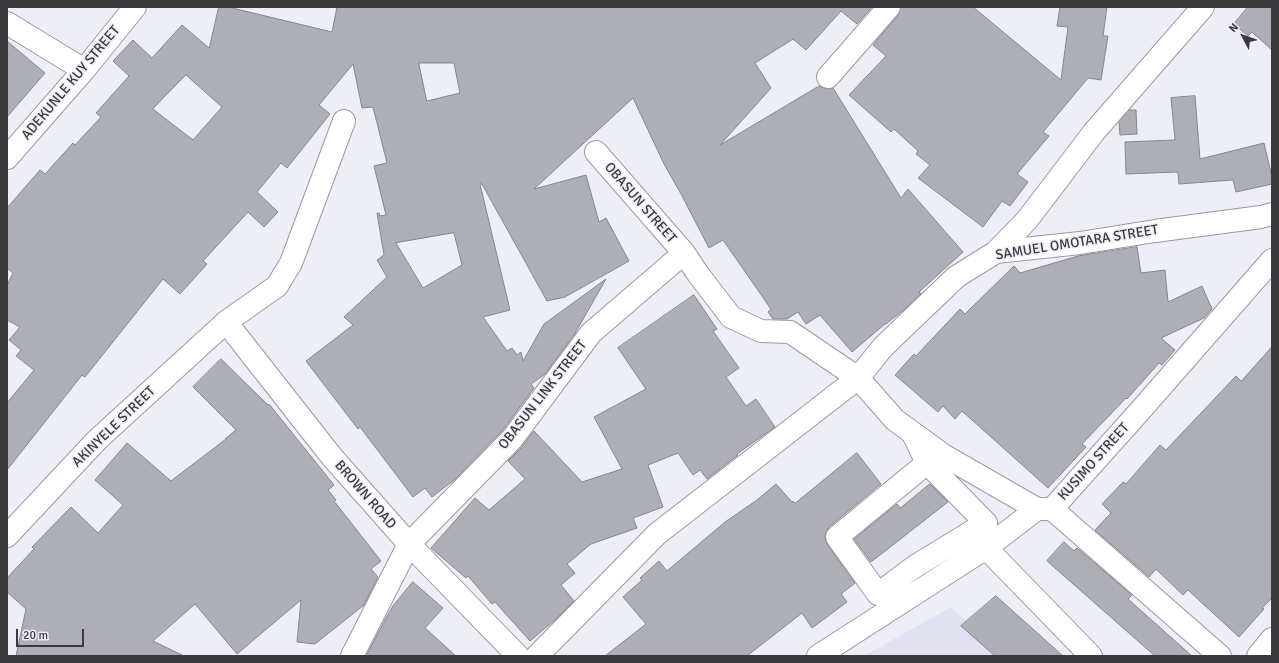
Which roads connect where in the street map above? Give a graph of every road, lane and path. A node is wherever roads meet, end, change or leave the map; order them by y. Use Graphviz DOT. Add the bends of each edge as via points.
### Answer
graph roads {
  1 [pos="135,7"];
  2 [pos="889,7"];
  3 [pos="1202,7"];
  4 [pos="7,23"];
  5 [pos="84,70"];
  6 [pos="828,77"];
  7 [pos="344,121"];
  8 [pos="596,152"];
  9 [pos="7,158"];
  10 [pos="1272,214"];
  11 [pos="996,252"];
  12 [pos="684,253"];
  13 [pos="1272,260"];
  14 [pos="226,322"];
  15 [pos="858,378"];
  16 [pos="913,433"];
  17 [pos="927,463"];
  18 [pos="1045,509"];
  19 [pos="7,536"];
  20 [pos="408,544"];
  21 [pos="986,548"];
  22 [pos="914,567"];
  23 [pos="940,577"];
  24 [pos="1272,639"];
  25 [pos="352,656"];
  26 [pos="518,656"];
  27 [pos="537,656"];
  28 [pos="818,656"];
  29 [pos="1091,656"];
  30 [pos="1220,656"];
  31 [pos="1258,656"];
  1 -- 5 [label="street, ADEKUNLE KUY STREET"];
  2 -- 6 [label="street"];
  3 -- 11 [label="street" via="1094,132 1027,220"];
  4 -- 5 [label="street"];
  5 -- 9 [label="street, ADEKUNLE KUY STREET"];
  7 -- 14 [label="street, AKINYELE STREET" via="291,263 277,286"];
  8 -- 12 [label="street, OBASUN STREET"];
  10 -- 11 [label="street, SAMUEL OMOTARA STREET" via="1080,243"];
  11 -- 15 [label="street, SAMUEL OMOTARA STREET" via="956,277 883,347"];
  12 -- 15 [label="street, OBASUN STREET" via="731,316 761,331 790,332"];
  12 -- 20 [label="street, OBASUN LINK STREET" via="591,333 512,439"];
  13 -- 18 [label="street, KUSIMO STREET" via="1140,412"];
  14 -- 19 [label="street, AKINYELE STREET" via="97,440"];
  14 -- 20 [label="street, BROWN ROAD" via="332,457"];
  15 -- 16 [label="street, OBASUN STREET" via="896,420"];
  15 -- 27 [label="street, SAMUEL OMOTARA STREET" via="657,534"];
  16 -- 17 [label="street"];
  16 -- 18 [label="street, OBASUN STREET" via="943,455"];
  17 -- 22 [label="street" via="986,523"];
  17 -- 22 [label="street" via="837,537 878,594"];
  18 -- 21 [label="street, KUSIMO STREET"];
  18 -- 30 [label="street, OBASUN STREET"];
  20 -- 25 [label="street, OBASUN LINK STREET"];
  20 -- 26 [label="street, BROWN ROAD"];
  21 -- 23 [label="street, KUSIMO STREET"];
  21 -- 29 [label="street"];
  22 -- 23 [label="street"];
  23 -- 28 [label="street, KUSIMO STREET"];
  24 -- 31 [label="street"];
}
